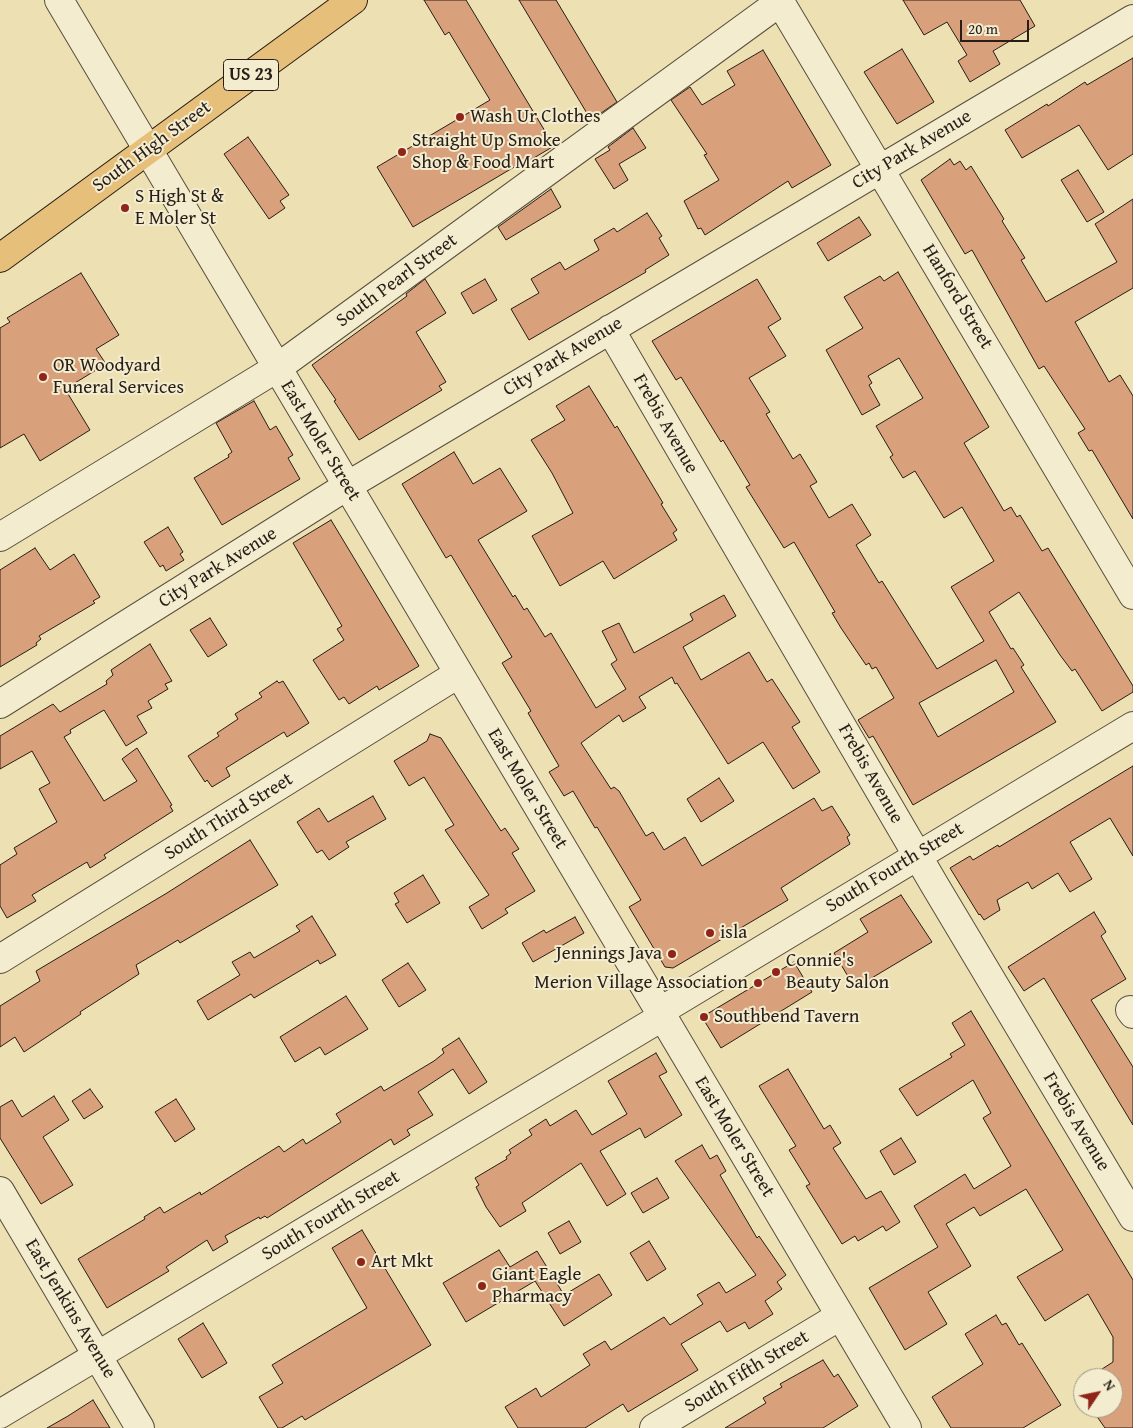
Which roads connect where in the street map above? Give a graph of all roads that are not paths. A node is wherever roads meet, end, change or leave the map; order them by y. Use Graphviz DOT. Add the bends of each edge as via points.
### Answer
graph roads {
  1 [pos="59,0"];
  2 [pos="353,0"];
  3 [pos="780,1"];
  4 [pos="1133,19"];
  5 [pos="148,150"];
  6 [pos="880,169"];
  7 [pos="0,258"];
  8 [pos="610,329"];
  9 [pos="277,368"];
  10 [pos="347,486"];
  11 [pos="0,537"];
  12 [pos="1133,595"];
  13 [pos="458,674"];
  14 [pos="0,704"];
  15 [pos="1133,726"];
  16 [pos="917,855"];
  17 [pos="0,959"];
  18 [pos="661,1015"];
  19 [pos="0,1191"];
  20 [pos="1133,1217"];
  21 [pos="840,1316"];
  22 [pos="98,1356"];
  23 [pos="0,1414"];
  24 [pos="140,1428"];
  25 [pos="654,1428"];
  26 [pos="907,1428"];
  1 -- 5 [label="street, East Moler Street"];
  2 -- 5 [label="main road, South High Street / US 23"];
  3 -- 6 [label="street, Hanford Street"];
  3 -- 9 [label="street, South Pearl Street"];
  4 -- 6 [label="street, City Park Avenue"];
  5 -- 7 [label="main road, South High Street / US 23"];
  5 -- 9 [label="street, East Moler Street"];
  6 -- 8 [label="street, City Park Avenue"];
  6 -- 12 [label="street, Hanford Street"];
  8 -- 10 [label="street, City Park Avenue"];
  8 -- 16 [label="street, Frebis Avenue"];
  9 -- 10 [label="street, East Moler Street"];
  9 -- 11 [label="street, South Pearl Street"];
  10 -- 13 [label="street, East Moler Street"];
  10 -- 14 [label="street, City Park Avenue"];
  13 -- 17 [label="street, South Third Street"];
  13 -- 18 [label="street, East Moler Street"];
  15 -- 16 [label="street, South Fourth Street"];
  16 -- 18 [label="street, South Fourth Street"];
  16 -- 20 [label="street, Frebis Avenue"];
  18 -- 21 [label="street, East Moler Street"];
  18 -- 22 [label="street, South Fourth Street"];
  19 -- 22 [label="street, East Jenkins Avenue"];
  21 -- 25 [label="street, South Fifth Street"];
  21 -- 26 [label="street, East Moler Street"];
  22 -- 23 [label="street, South Fourth Street"];
  22 -- 24 [label="street, East Jenkins Avenue"];
}
